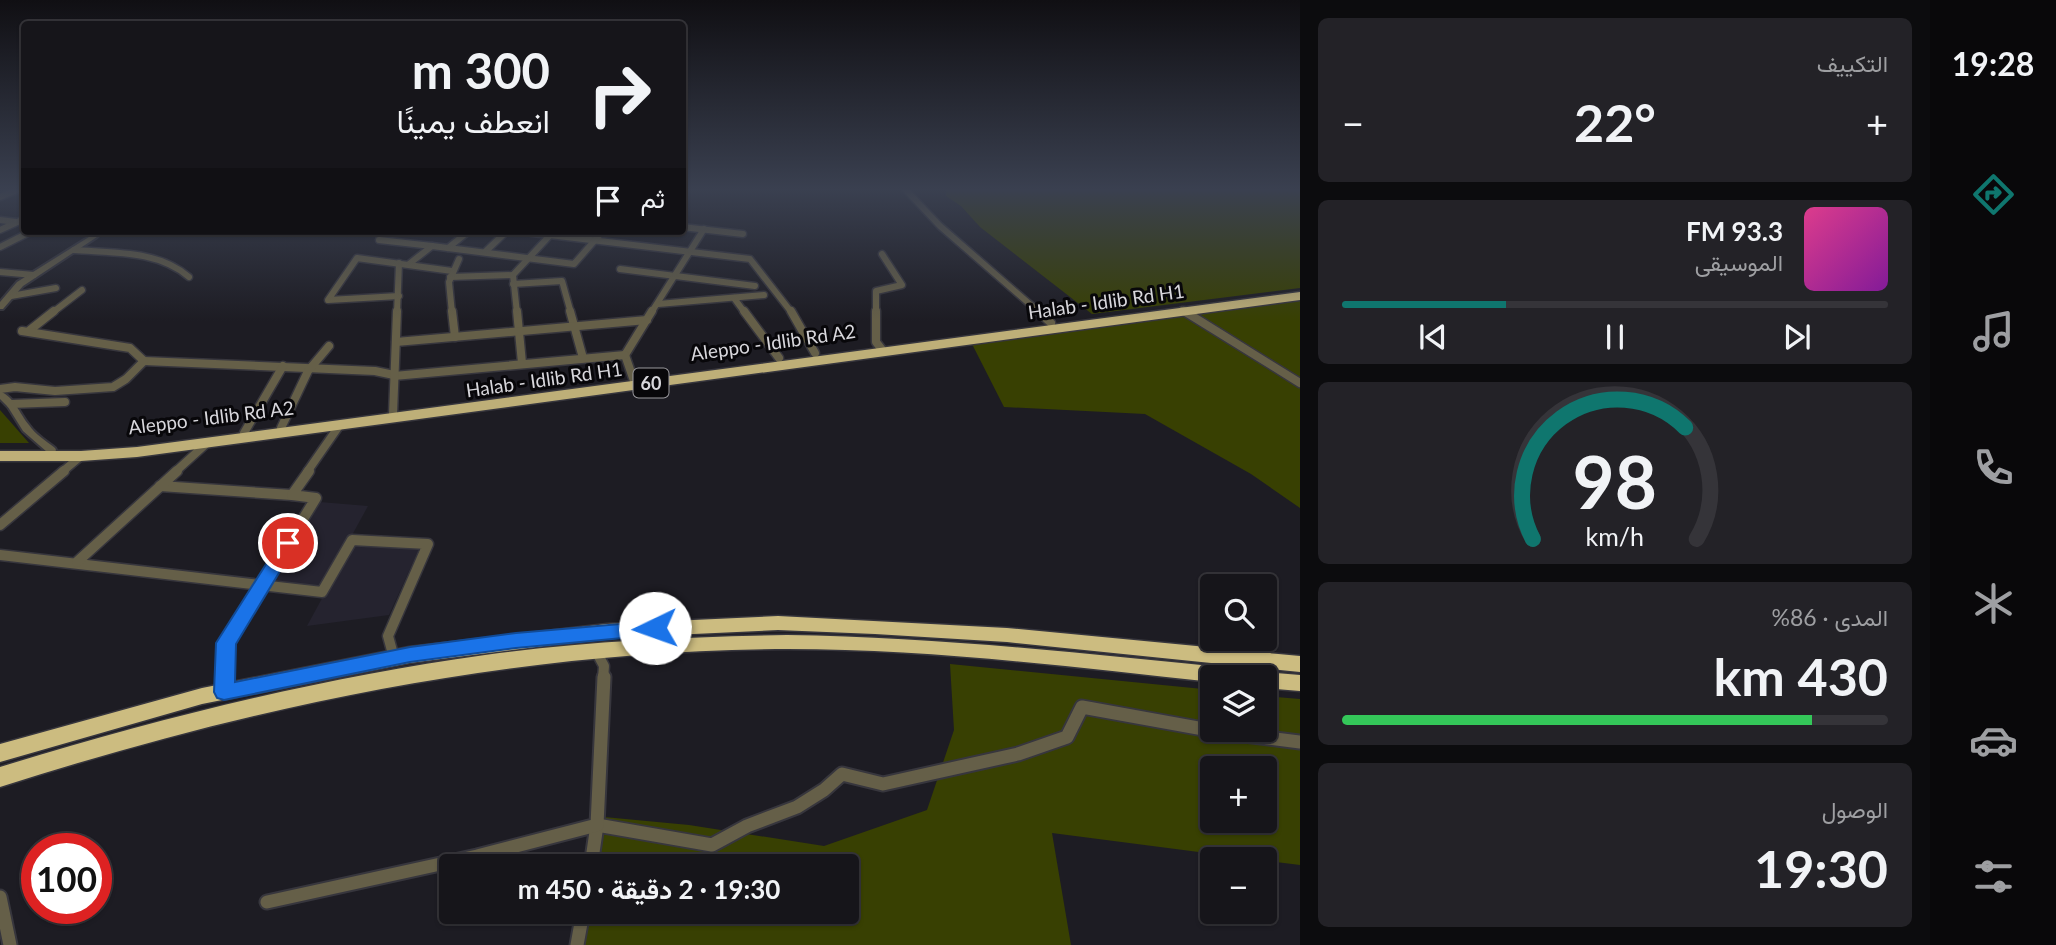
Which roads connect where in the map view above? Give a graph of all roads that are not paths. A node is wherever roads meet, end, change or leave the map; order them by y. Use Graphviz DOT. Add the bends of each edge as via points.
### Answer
graph roads {
  1 [pos="702,233"];
  2 [pos="948,233"];
  3 [pos="24,235"];
  4 [pos="93,235"];
  5 [pos="464,235"];
  6 [pos="503,235"];
  7 [pos="550,235"];
  8 [pos="564,235"];
  9 [pos="599,235"];
  10 [pos="0,240"];
  11 [pos="379,240"];
  12 [pos="594,240"];
  13 [pos="10,242"];
  14 [pos="432,246"];
  15 [pos="0,247"];
  16 [pos="448,247"];
  17 [pos="74,250"];
  18 [pos="692,251"];
  19 [pos="485,252"];
  20 [pos="882,254"];
  21 [pos="459,258"];
  22 [pos="530,258"];
  23 [pos="398,264"];
  24 [pos="409,264"];
  25 [pos="620,269"];
  26 [pos="0,272"];
  27 [pos="451,274"];
  28 [pos="34,275"];
  29 [pos="676,276"];
  30 [pos="189,277"];
  31 [pos="513,279"];
  32 [pos="755,286"];
  33 [pos="56,288"];
  34 [pos="82,290"];
  35 [pos="1300,294"];
  36 [pos="764,295"];
  37 [pos="11,296"];
  38 [pos="398,296"];
  39 [pos="734,298"];
  40 [pos="658,304"];
  41 [pos="0,307"];
  42 [pos="1182,310"];
  43 [pos="647,320"];
  44 [pos="1053,325"];
  45 [pos="575,327"];
  46 [pos="518,332"];
  47 [pos="455,337"];
  48 [pos="396,342"];
  49 [pos="329,346"];
  50 [pos="881,349"];
  51 [pos="815,353"];
  52 [pos="625,355"];
  53 [pos="583,358"];
  54 [pos="779,358"];
  55 [pos="144,361"];
  56 [pos="522,363"];
  57 [pos="283,366"];
  58 [pos="311,368"];
  59 [pos="394,375"];
  60 [pos="635,383"];
  61 [pos="1300,383"];
  62 [pos="0,391"];
  63 [pos="65,402"];
  64 [pos="10,404"];
  65 [pos="393,414"];
  66 [pos="338,426"];
  67 [pos="281,428"];
  68 [pos="244,433"];
  69 [pos="207,443"];
  70 [pos="0,450"];
  71 [pos="51,450"];
  72 [pos="81,456"];
  73 [pos="0,457"];
  74 [pos="160,486"];
  75 [pos="292,495"];
  76 [pos="0,525"];
  77 [pos="0,555"];
  78 [pos="77,562"];
  79 [pos="260,587"];
  80 [pos="596,651"];
  81 [pos="394,658"];
  82 [pos="1300,664"];
  83 [pos="1200,673"];
  84 [pos="1277,681"];
  85 [pos="1300,683"];
  86 [pos="224,692"];
  87 [pos="1300,743"];
  88 [pos="0,753"];
  89 [pos="1,781"];
  90 [pos="597,825"];
  91 [pos="592,854"];
  92 [pos="0,897"];
  93 [pos="267,902"];
  94 [pos="581,924"];
  95 [pos="10,945"];
  96 [pos="577,945"];
  1 -- 18 [label="street"];
  2 -- 44 [label="street"];
  3 -- 13 [label="street"];
  4 -- 17 [label="street"];
  5 -- 16 [label="street"];
  6 -- 19 [label="street"];
  7 -- 22 [label="street"];
  8 -- 12 [label="street"];
  9 -- 12 [label="street"];
  10 -- 13 [label="street"];
  11 -- 14 [label="street"];
  12 -- 18 [label="street"];
  12 -- 22 [label="street" via="574,264"];
  13 -- 15 [label="street"];
  14 -- 16 [label="street"];
  14 -- 24 [label="street"];
  16 -- 19 [label="street"];
  17 -- 28 [label="street"];
  17 -- 30 [label="street" via="165,261"];
  18 -- 29 [label="street"];
  18 -- 51 [label="street" via="754,261"];
  19 -- 22 [label="street"];
  20 -- 50 [label="street" via="902,285 876,290 876,336"];
  21 -- 27 [label="street"];
  22 -- 31 [label="street"];
  23 -- 24 [label="street"];
  23 -- 38 [label="street"];
  23 -- 38 [label="street" via="357,258 328,300"];
  24 -- 27 [label="street"];
  25 -- 29 [label="street"];
  26 -- 28 [label="street"];
  27 -- 31 [label="street"];
  27 -- 47 [label="street"];
  28 -- 37 [label="street"];
  29 -- 32 [label="street"];
  29 -- 40 [label="street"];
  31 -- 45 [label="street" via="562,281"];
  31 -- 46 [label="street"];
  33 -- 37 [label="street"];
  34 -- 55 [label="street" via="26,330 130,348"];
  35 -- 42 [label="highway, Halab - Idlib Rd H1 / 60"];
  35 -- 44 [label="highway, 60"];
  36 -- 39 [label="street"];
  37 -- 41 [label="street"];
  38 -- 48 [label="street"];
  39 -- 40 [label="street"];
  39 -- 54 [label="street"];
  40 -- 43 [label="street"];
  42 -- 44 [label="highway, Halab - Idlib Rd H1 / 60"];
  42 -- 61 [label="street"];
  43 -- 45 [label="street"];
  43 -- 52 [label="street"];
  44 -- 50 [label="highway, Halab - Idlib Rd H1 / 60"];
  45 -- 46 [label="street"];
  45 -- 53 [label="street"];
  46 -- 47 [label="street"];
  46 -- 56 [label="street"];
  47 -- 48 [label="street"];
  48 -- 59 [label="street"];
  49 -- 58 [label="street"];
  50 -- 60 [label="highway, Halab - Idlib Rd H1 / 60"];
  52 -- 53 [label="street"];
  52 -- 60 [label="street"];
  53 -- 56 [label="street"];
  55 -- 57 [label="street"];
  55 -- 62 [label="street" via="113,387"];
  56 -- 59 [label="street"];
  57 -- 58 [label="street"];
  57 -- 68 [label="street"];
  58 -- 59 [label="street"];
  58 -- 67 [label="street"];
  59 -- 65 [label="street"];
  60 -- 65 [label="highway, Aleppo - Idlib Rd A2 / 60"];
  60 -- 66 [label="highway, Halab - Idlib Rd H1 / 60"];
  62 -- 64 [label="street"];
  63 -- 64 [label="street"];
  64 -- 71 [label="street" via="26,429"];
  65 -- 67 [label="highway, Aleppo - Idlib Rd A2 / 60"];
  66 -- 69 [label="highway, Halab - Idlib Rd H1 / 60"];
  66 -- 75 [label="street"];
  67 -- 68 [label="highway, Aleppo - Idlib Rd A2 / 60"];
  68 -- 71 [label="highway, Aleppo - Idlib Rd A2 / 60" via="119,448"];
  69 -- 72 [label="highway, Halab - Idlib Rd H1 / 60"];
  69 -- 74 [label="street"];
  70 -- 71 [label="highway, Aleppo - Idlib Rd A2 / 60"];
  72 -- 73 [label="highway, Halab - Idlib Rd H1 / 60"];
  72 -- 76 [label="street"];
  74 -- 75 [label="street"];
  74 -- 78 [label="street"];
  75 -- 79 [label="street" via="316,498"];
  77 -- 78 [label="street"];
  78 -- 79 [label="street"];
  79 -- 81 [label="street" via="323,592 352,540 428,544 388,636"];
  79 -- 86 [label="street" via="226,643"];
  80 -- 83 [label="highway" via="787,642 878,645"];
  80 -- 89 [label="highway" via="413,674 300,696 177,725"];
  80 -- 90 [label="street" via="604,666"];
  81 -- 82 [label="highway" via="607,631 778,624 1007,635"];
  81 -- 86 [label="highway"];
  84 -- 85 [label="highway"];
  86 -- 88 [label="highway"];
  87 -- 90 [label="street" via="1082,707 1067,737 1018,754 883,784 842,774 797,807 712,845"];
  90 -- 91 [label="street"];
  90 -- 93 [label="street"];
  92 -- 95 [label="street"];
  94 -- 96 [label="street"];
}
